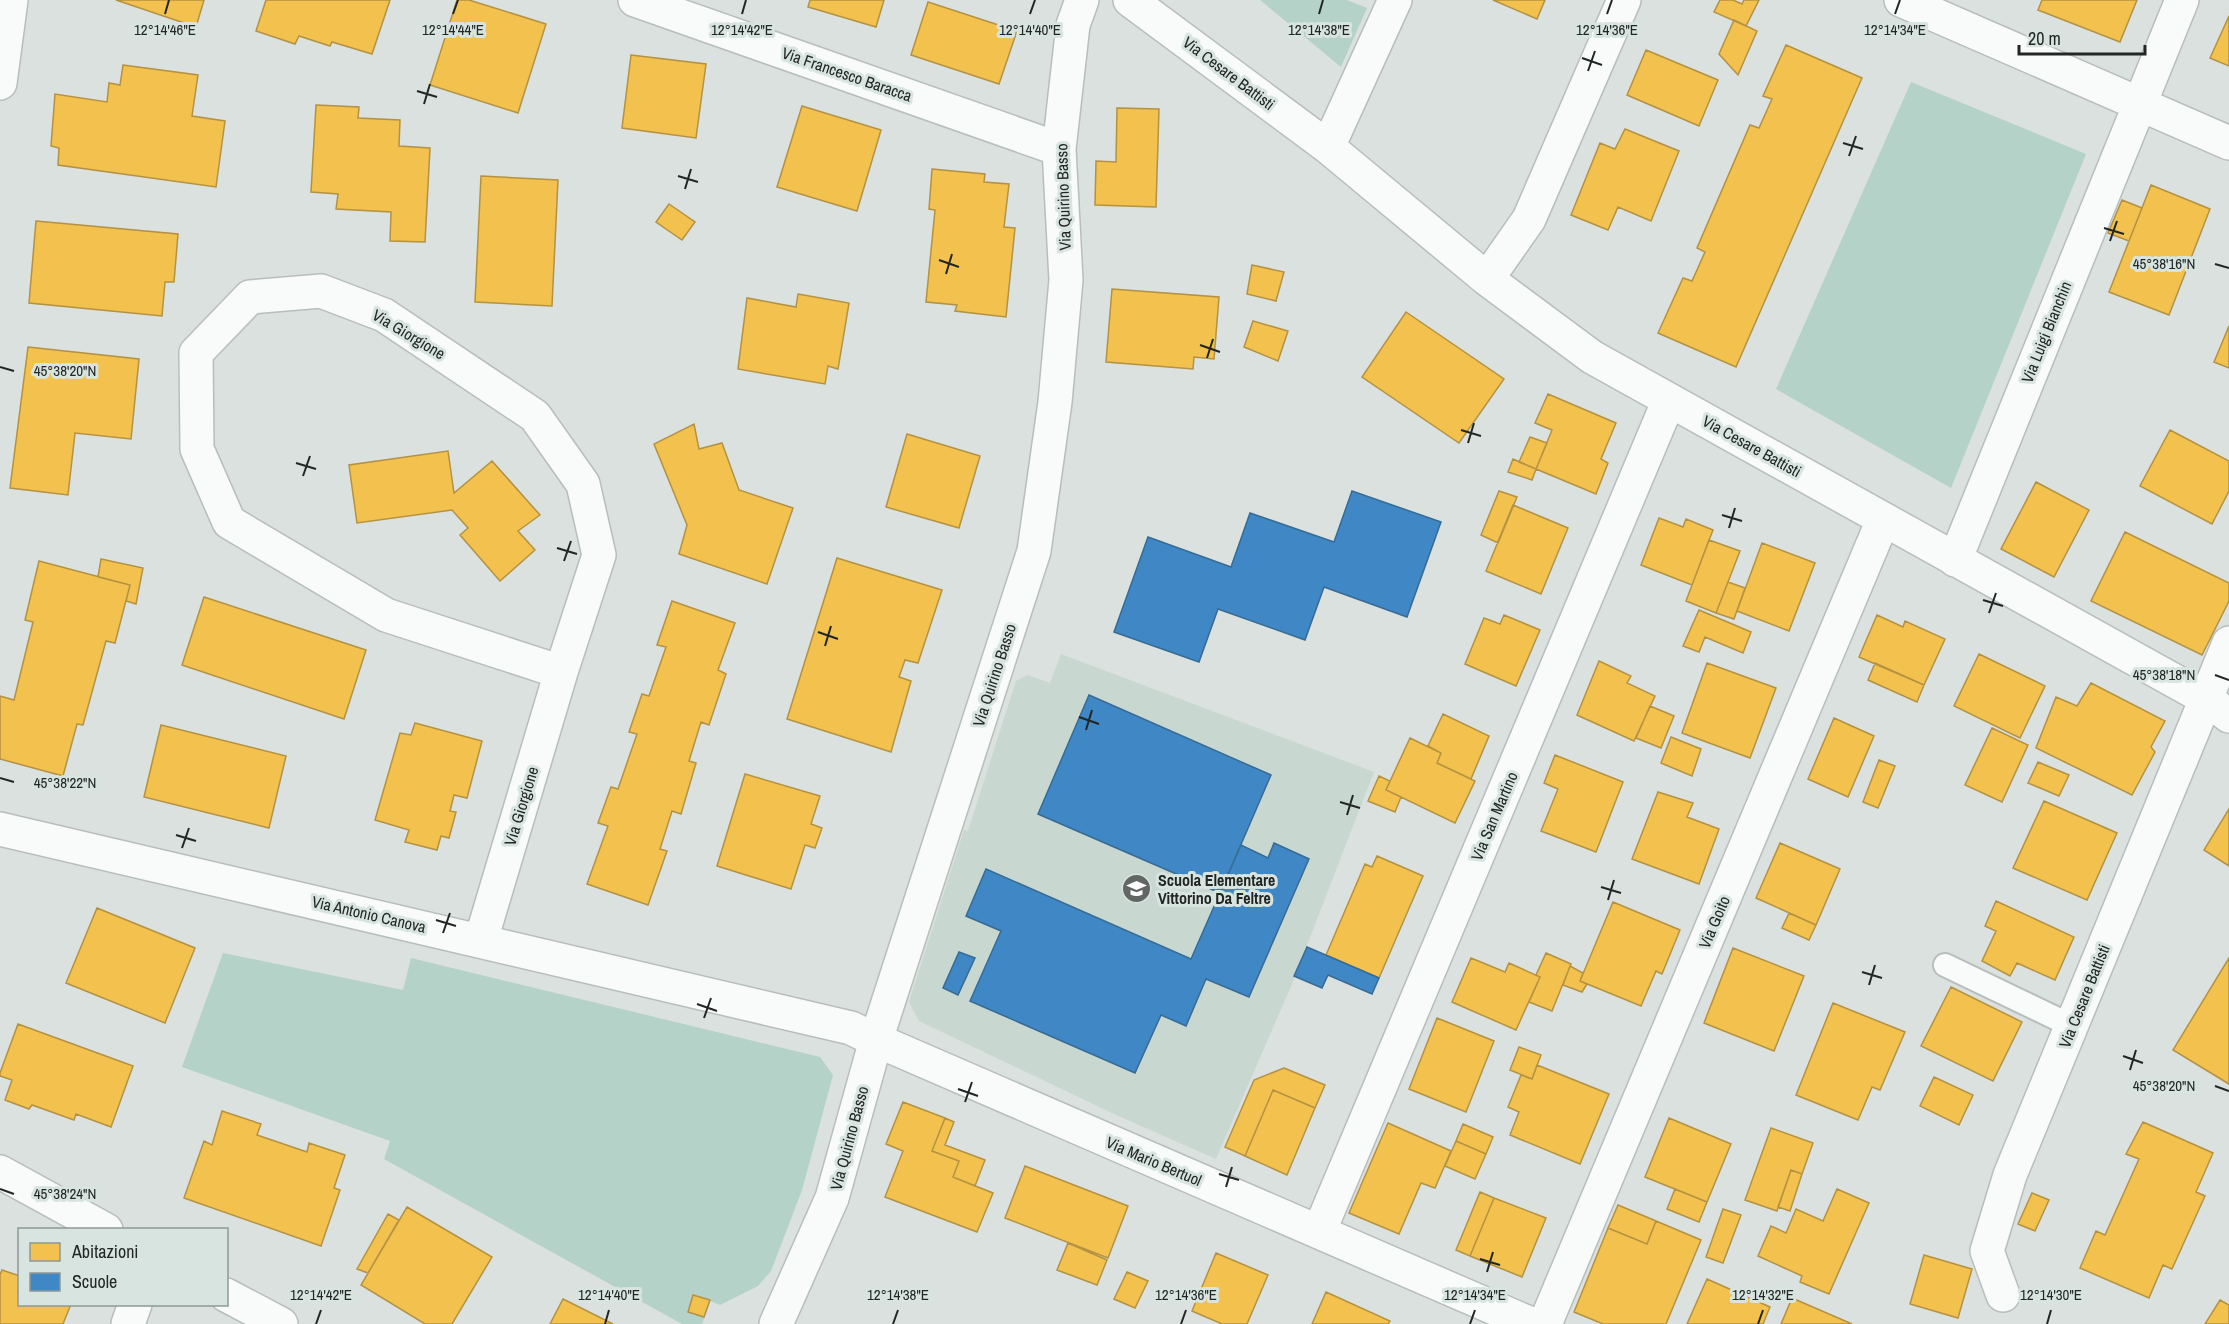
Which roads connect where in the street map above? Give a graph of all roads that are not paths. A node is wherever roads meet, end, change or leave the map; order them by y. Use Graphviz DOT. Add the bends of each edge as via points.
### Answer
graph roads {
  1 [pos="11,0"];
  2 [pos="635,0"];
  3 [pos="1082,0"];
  4 [pos="1130,0"];
  5 [pos="1395,0"];
  6 [pos="1624,0"];
  7 [pos="1901,0"];
  8 [pos="2182,0"];
  9 [pos="0,83"];
  10 [pos="2139,104"];
  11 [pos="2229,142"];
  12 [pos="1328,147"];
  13 [pos="1059,149"];
  14 [pos="1487,279"];
  15 [pos="1669,400"];
  16 [pos="1883,520"];
  17 [pos="1955,560"];
  18 [pos="2229,643"];
  19 [pos="561,672"];
  20 [pos="2218,708"];
  21 [pos="0,829"];
  22 [pos="481,940"];
  23 [pos="1945,965"];
  24 [pos="2072,1026"];
  25 [pos="876,1040"];
  26 [pos="0,1172"];
  27 [pos="102,1228"];
  28 [pos="1318,1232"];
  29 [pos="2003,1295"];
  30 [pos="228,1296"];
  31 [pos="135,1306"];
  32 [pos="128,1324"];
  33 [pos="281,1324"];
  34 [pos="776,1324"];
  35 [pos="1531,1324"];
  36 [pos="1545,1324"];
  1 -- 9 [label="street"];
  2 -- 13 [label="street, Via Francesco Baracca"];
  3 -- 13 [label="street, Via Quirino Basso" via="1073,25"];
  4 -- 12 [label="street, Via Cesare Battisti"];
  5 -- 12 [label="street"];
  6 -- 14 [label="street" via="1529,219"];
  7 -- 10 [label="street"];
  8 -- 10 [label="street, Via Luigi Bianchin"];
  10 -- 11 [label="street"];
  10 -- 17 [label="street, Via Luigi Bianchin"];
  12 -- 14 [label="street, Via Cesare Battisti"];
  13 -- 25 [label="street, Via Quirino Basso" via="1066,280 1055,402 1034,551"];
  14 -- 15 [label="street, Via Cesare Battisti" via="1592,357"];
  15 -- 16 [label="street, Via Cesare Battisti"];
  15 -- 28 [label="street, Via San Martino"];
  16 -- 17 [label="street, Via Cesare Battisti"];
  16 -- 36 [label="street, Via Goito"];
  17 -- 20 [label="street, Via Cesare Battisti"];
  18 -- 20 [label="street"];
  19 -- 19 [label="street, Via Giorgione" via="599,555 583,484 535,416 384,315 321,291 250,297 196,353 197,449 229,522 386,615"];
  19 -- 22 [label="street, Via Giorgione"];
  20 -- 24 [label="street, Via Cesare Battisti"];
  21 -- 22 [label="street, Via Antonio Canova"];
  22 -- 25 [label="street, Via Antonio Canova" via="851,1028"];
  23 -- 24 [label="lane"];
  24 -- 29 [label="street, Via Cesare Battisti" via="2010,1175 1987,1251"];
  25 -- 28 [label="street, Via Mario Bertuol"];
  25 -- 34 [label="street, Via Quirino Basso" via="832,1198"];
  26 -- 27 [label="street"];
  28 -- 35 [label="street, Via Mario Bertuol"];
  30 -- 33 [label="street"];
  31 -- 32 [label="street"];
}
